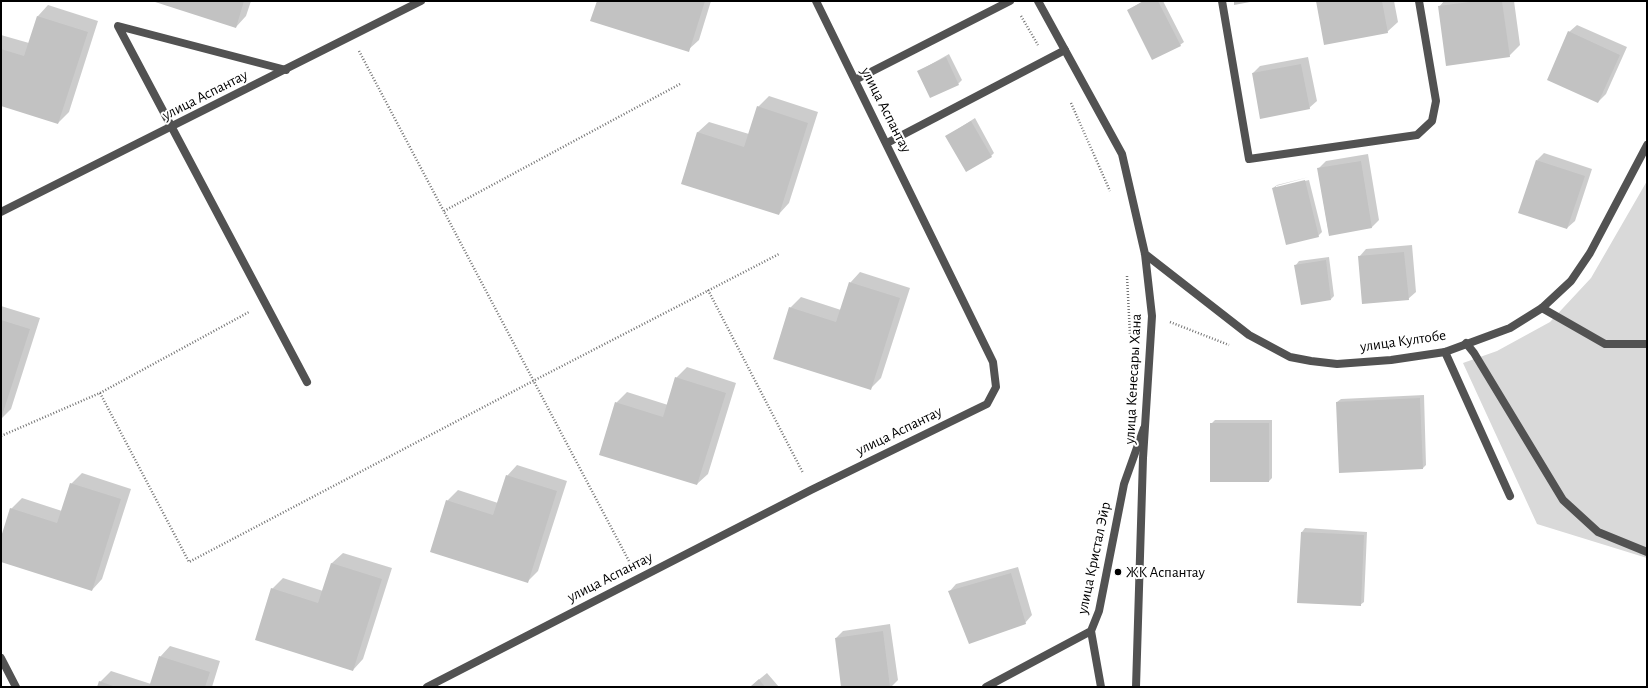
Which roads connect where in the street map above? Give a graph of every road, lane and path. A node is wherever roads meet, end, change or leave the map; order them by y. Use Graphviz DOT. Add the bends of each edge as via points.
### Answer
graph roads {
  1 [pos="421,1"];
  2 [pos="816,1"];
  3 [pos="1010,1"];
  4 [pos="1038,1"];
  5 [pos="1222,1"];
  6 [pos="1419,1"];
  7 [pos="1021,15"];
  8 [pos="351,37"];
  9 [pos="1065,50"];
  10 [pos="1046,59"];
  11 [pos="286,70"];
  12 [pos="855,80"];
  13 [pos="680,84"];
  14 [pos="1069,100"];
  15 [pos="172,127"];
  16 [pos="887,143"];
  17 [pos="1647,145"];
  18 [pos="1111,193"];
  19 [pos="444,211"];
  20 [pos="1,212"];
  21 [pos="779,254"];
  22 [pos="1145,254"];
  23 [pos="1127,274"];
  24 [pos="708,290"];
  25 [pos="265,303"];
  26 [pos="1542,308"];
  27 [pos="1152,316"];
  28 [pos="1131,342"];
  29 [pos="1466,343"];
  30 [pos="1647,344"];
  31 [pos="1233,346"];
  32 [pos="1445,352"];
  33 [pos="535,380"];
  34 [pos="307,382"];
  35 [pos="100,393"];
  36 [pos="1145,424"];
  37 [pos="1,436"];
  38 [pos="811,490"];
  39 [pos="1510,496"];
  40 [pos="1647,552"];
  41 [pos="638,578"];
  42 [pos="1091,631"];
  43 [pos="1,658"];
  44 [pos="16,687"];
  45 [pos="427,687"];
  46 [pos="986,687"];
  47 [pos="1100,687"];
  48 [pos="1136,687"];
  1 -- 8 [label="street, улица Аспантау"];
  2 -- 12 [label="street, улица Аспантау"];
  3 -- 12 [label="street"];
  4 -- 9 [label="street, улица Кенесары Хана"];
  5 -- 6 [label="street" via="1249,159 1417,135 1432,121 1436,101"];
  7 -- 10 [label="path"];
  8 -- 11 [label="street, улица Аспантау"];
  8 -- 19 [label="path"];
  9 -- 10 [label="street"];
  9 -- 22 [label="street, улица Кенесары Хана" via="1122,154"];
  10 -- 16 [label="street"];
  11 -- 15 [label="street, улица Аспантау"];
  11 -- 15 [label="street" via="118,26"];
  12 -- 16 [label="street, улица Аспантау"];
  13 -- 19 [label="path"];
  14 -- 18 [label="path"];
  15 -- 20 [label="street, улица Аспантау"];
  15 -- 25 [label="street"];
  16 -- 38 [label="street, улица Аспантау" via="993,362 996,387 987,404"];
  17 -- 26 [label="street, улица Култобе" via="1590,253 1571,281"];
  19 -- 33 [label="path"];
  21 -- 24 [label="path"];
  22 -- 27 [label="street, улица Кенесары Хана"];
  22 -- 32 [label="street, улица Култобе" via="1249,335 1290,357 1337,364"];
  23 -- 28 [label="path"];
  24 -- 33 [label="path"];
  24 -- 38 [label="path"];
  25 -- 34 [label="street"];
  25 -- 35 [label="path"];
  26 -- 29 [label="street, улица Култобе" via="1510,328"];
  26 -- 30 [label="street" via="1605,344"];
  27 -- 31 [label="path"];
  27 -- 36 [label="street, улица Кенесары Хана"];
  29 -- 32 [label="street, улица Култобе"];
  29 -- 40 [label="street" via="1563,500 1598,532"];
  32 -- 39 [label="street"];
  33 -- 35 [label="path" via="189,562"];
  33 -- 41 [label="path"];
  35 -- 37 [label="path"];
  36 -- 42 [label="street, улица Кристал Эйр" via="1124,484 1099,611"];
  36 -- 48 [label="street, улица Кенесары Хана"];
  38 -- 41 [label="street, улица Аспантау"];
  41 -- 45 [label="street, улица Аспантау"];
  42 -- 46 [label="street, улица Кристал Эйр"];
  42 -- 47 [label="street"];
  43 -- 44 [label="street"];
}
